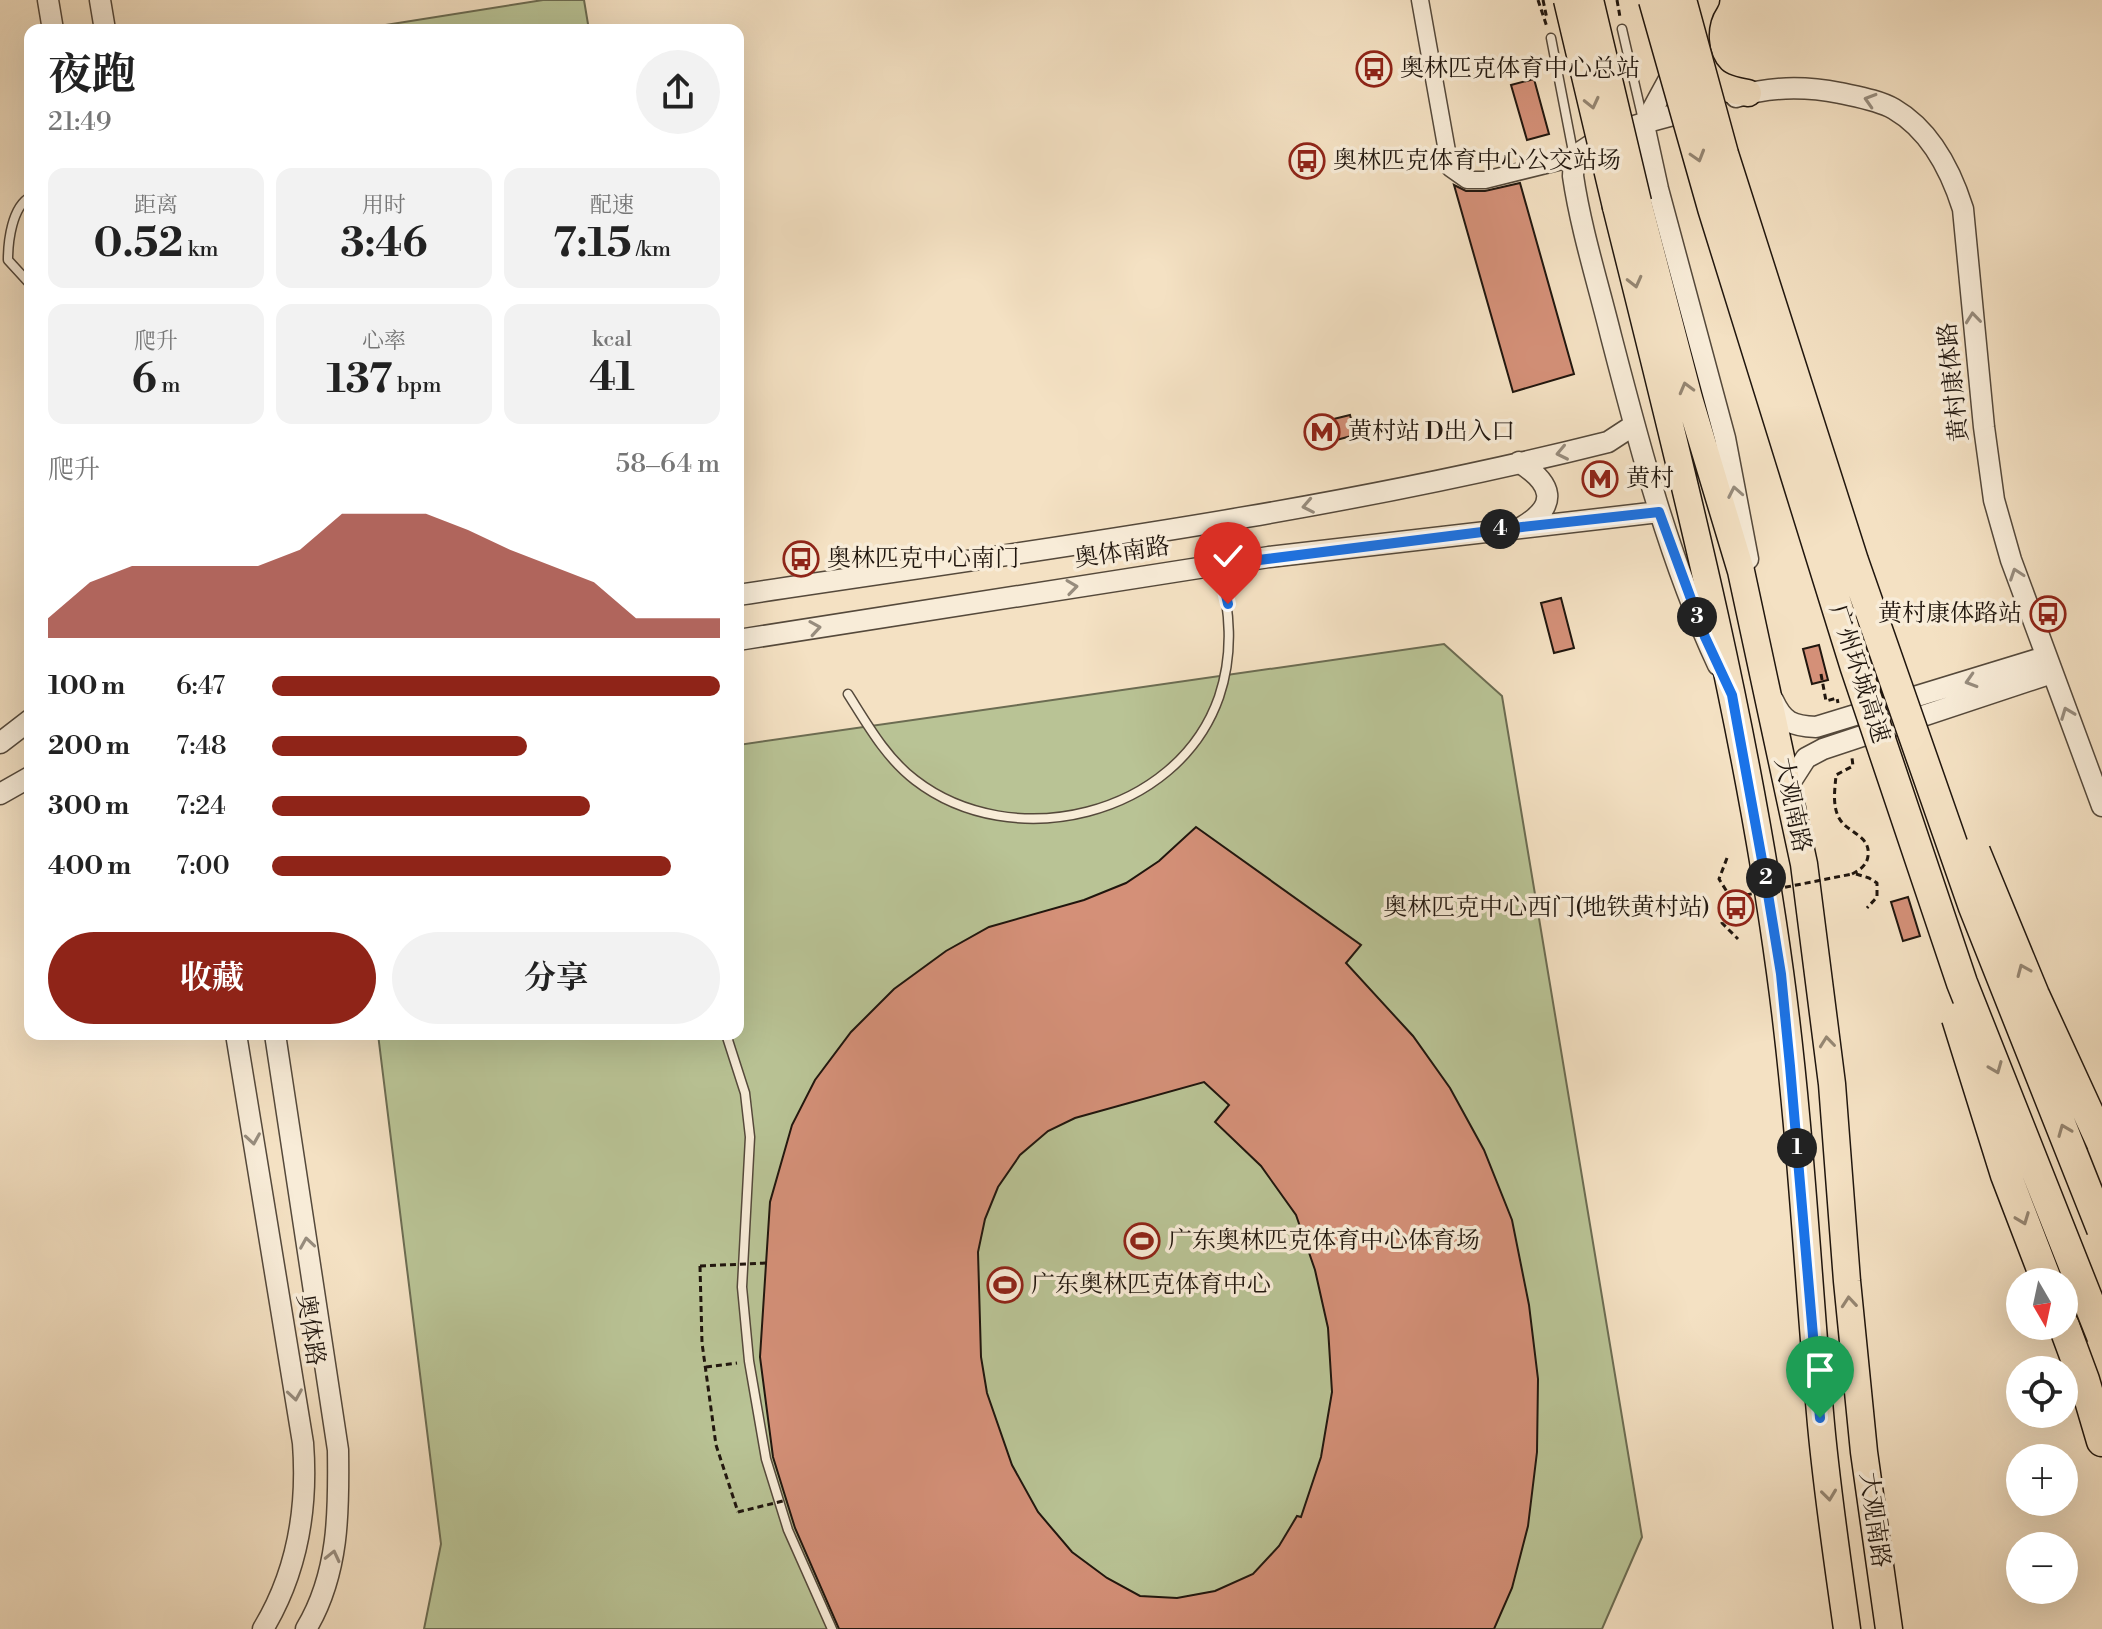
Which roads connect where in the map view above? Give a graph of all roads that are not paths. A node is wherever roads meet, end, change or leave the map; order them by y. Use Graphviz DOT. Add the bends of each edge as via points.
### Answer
graph roads {
  1 [pos="48,0"];
  2 [pos="100,0"];
  3 [pos="1420,0"];
  4 [pos="1567,0"];
  5 [pos="1590,0"];
  6 [pos="1654,0"];
  7 [pos="1681,0"];
  8 [pos="1706,0"];
  9 [pos="52,24"];
  10 [pos="104,24"];
  11 [pos="1622,29"];
  12 [pos="1551,38"];
  13 [pos="1694,43"];
  14 [pos="1748,93"];
  15 [pos="1644,125"];
  16 [pos="1574,158"];
  17 [pos="24,200"];
  18 [pos="1627,204"];
  19 [pos="1713,208"];
  20 [pos="4,237"];
  21 [pos="12,265"];
  22 [pos="0,267"];
  23 [pos="24,278"];
  24 [pos="1634,425"];
  25 [pos="1519,462"];
  26 [pos="1659,512"];
  27 [pos="1522,527"];
  28 [pos="1219,565"];
  29 [pos="744,594"];
  30 [pos="744,639"];
  31 [pos="2049,665"];
  32 [pos="1764,679"];
  33 [pos="848,694"];
  34 [pos="1732,695"];
  35 [pos="24,725"];
  36 [pos="24,736"];
  37 [pos="0,746"];
  38 [pos="24,780"];
  39 [pos="1788,786"];
  40 [pos="0,794"];
  41 [pos="2102,806"];
  42 [pos="237,1040"];
  43 [pos="276,1040"];
  44 [pos="728,1040"];
  45 [pos="283,1086"];
  46 [pos="245,1090"];
  47 [pos="2102,1143"];
  48 [pos="2102,1229"];
  49 [pos="2042,1268"];
  50 [pos="2102,1336"];
  51 [pos="2069,1340"];
  52 [pos="2102,1441"];
  53 [pos="263,1629"];
  54 [pos="306,1629"];
  55 [pos="832,1629"];
  56 [pos="1847,1629"];
  57 [pos="1889,1629"];
  1 -- 9 [label="street"];
  2 -- 10 [label="street"];
  3 -- 16 [label="street" via="1450,168 1467,180 1485,180"];
  4 -- 18 [label="main road, 大观南路, one-way, bridge"];
  5 -- 18 [label="main road, 大观南路, bridge"];
  6 -- 19 [label="highway, 广州环城高速, one-way, bridge"];
  7 -- 13 [label="highway, 广州环城高速, bridge"];
  8 -- 13 [label="main road" via="1695,22"];
  11 -- 15 [label="lane"];
  12 -- 16 [label="lane"];
  13 -- 14 [label="main road" via="1710,78"];
  13 -- 15 [label="street"];
  47 -- 13 [label="highway, one-way, bridge" via="2034,995 1938,760 1732,175"];
  48 -- 13 [label="highway, 广州环城高速, one-way, bridge" via="1974,907 1902,705 1741,211"];
  14 -- 15 [label="street, 黄村康体路"];
  31 -- 14 [label="street, 黄村康体路, one-way" via="1994,500 1965,225 1955,182 1920,129 1893,109 1869,99 1798,87"];
  15 -- 16 [label="street, 黄村康体路" via="1607,136"];
  32 -- 15 [label="street, one-way" via="1754,591 1725,438"];
  16 -- 24 [label="street" via="1576,197"];
  17 -- 20 [label="lane"];
  32 -- 18 [label="main road, 大观南路, one-way" via="1741,571"];
  18 -- 34 [label="main road, 大观南路, one-way" via="1664,398"];
  19 -- 49 [label="highway, one-way, bridge" via="1820,594 2006,1175"];
  19 -- 50 [label="highway, 广州环城高速, one-way, bridge" via="1856,668 1962,983"];
  20 -- 21 [label="lane"];
  21 -- 22 [label="lane"];
  21 -- 23 [label="lane"];
  24 -- 25 [label="street, 奥体南路, one-way" via="1608,442"];
  24 -- 26 [label="street"];
  25 -- 27 [label="street" via="1541,481 1547,494 1539,516"];
  25 -- 29 [label="street, 奥体南路, one-way" via="1264,514"];
  26 -- 27 [label="street, 奥体南路"];
  26 -- 34 [label="street"];
  27 -- 28 [label="street, 奥体南路"];
  30 -- 28 [label="street, 奥体南路, one-way"];
  28 -- 33 [label="lane" via="1230,638 1219,698 1188,751 1167,773 1100,809 1017,820 946,799 914,780 882,745"];
  31 -- 32 [label="street, one-way" via="1816,727 1787,723"];
  31 -- 39 [label="street" via="1823,749 1806,758"];
  41 -- 31 [label="street, 黄村康体路, one-way"];
  32 -- 39 [label="main road, 大观南路"];
  34 -- 56 [label="main road, 大观南路, one-way" via="1781,974 1820,1418"];
  35 -- 37 [label="street"];
  36 -- 37 [label="street"];
  38 -- 40 [label="street"];
  57 -- 39 [label="main road, 大观南路, one-way" via="1856,1383 1823,1001"];
  42 -- 46 [label="street, 奥体路"];
  43 -- 45 [label="street, 奥体路"];
  44 -- 55 [label="lane" via="745,1093 750,1137 742,1287 766,1459 788,1530"];
  45 -- 46 [label="street" via="265,1077"];
  54 -- 45 [label="street, 奥体路, one-way" via="337,1539 338,1450"];
  46 -- 53 [label="street, 奥体路, one-way" via="305,1477 296,1553"];
  51 -- 52 [label="highway"];
}
